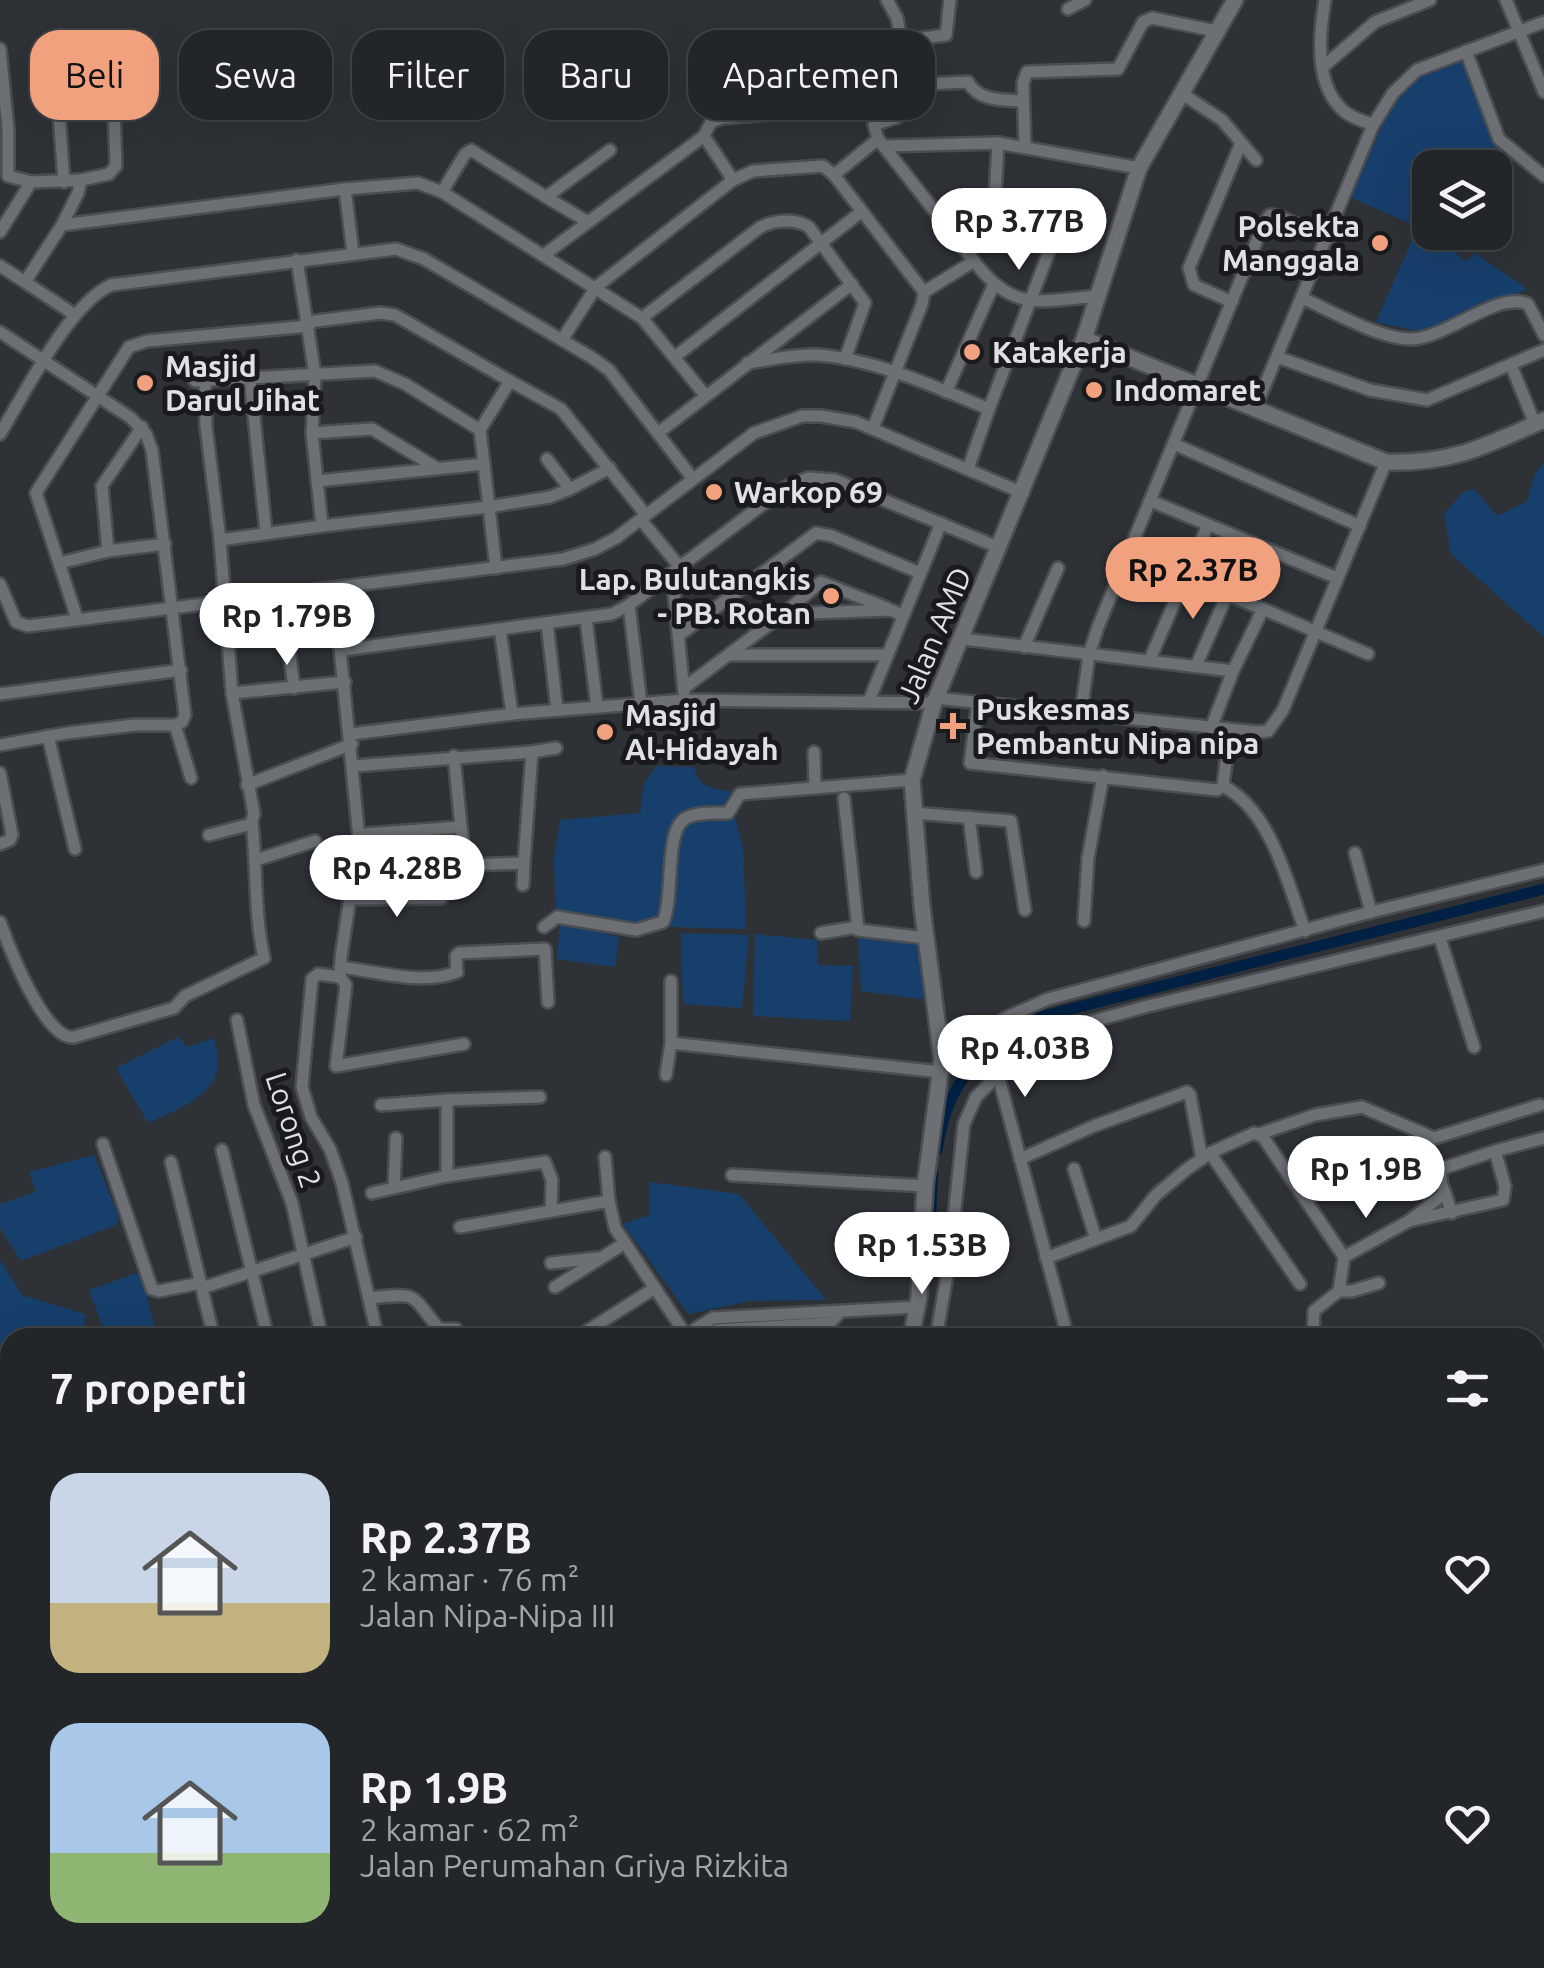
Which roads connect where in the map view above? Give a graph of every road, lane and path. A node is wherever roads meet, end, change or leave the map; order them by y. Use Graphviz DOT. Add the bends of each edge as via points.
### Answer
graph roads {
  1 [pos="887,0"];
  2 [pos="950,0"];
  3 [pos="1085,0"];
  4 [pos="1235,0"];
  5 [pos="1326,0"];
  6 [pos="1430,0"];
  7 [pos="1506,0"];
  8 [pos="1068,9"];
  9 [pos="1544,22"];
  10 [pos="899,30"];
  11 [pos="1216,31"];
  12 [pos="1520,31"];
  13 [pos="935,36"];
  14 [pos="0,49"];
  15 [pos="1466,51"];
  16 [pos="1324,67"];
  17 [pos="935,84"];
  18 [pos="1544,92"];
  19 [pos="1182,94"];
  20 [pos="1024,101"];
  21 [pos="59,120"];
  22 [pos="114,120"];
  23 [pos="716,120"];
  24 [pos="888,120"];
  25 [pos="1373,126"];
  26 [pos="704,136"];
  27 [pos="881,142"];
  28 [pos="998,143"];
  29 [pos="1241,143"];
  30 [pos="1024,145"];
  31 [pos="610,150"];
  32 [pos="1256,160"];
  33 [pos="1140,168"];
  34 [pos="834,174"];
  35 [pos="1544,176"];
  36 [pos="82,180"];
  37 [pos="733,180"];
  38 [pos="30,182"];
  39 [pos="64,182"];
  40 [pos="345,189"];
  41 [pos="442,192"];
  42 [pos="546,197"];
  43 [pos="860,212"];
  44 [pos="588,222"];
  45 [pos="62,225"];
  46 [pos="946,225"];
  47 [pos="0,232"];
  48 [pos="1328,238"];
  49 [pos="821,243"];
  50 [pos="1050,249"];
  51 [pos="353,253"];
  52 [pos="544,254"];
  53 [pos="298,260"];
  54 [pos="974,261"];
  55 [pos="0,266"];
  56 [pos="24,282"];
  57 [pos="852,284"];
  58 [pos="993,286"];
  59 [pos="596,287"];
  60 [pos="924,292"];
  61 [pos="1098,296"];
  62 [pos="1302,298"];
  63 [pos="1030,302"];
  64 [pos="1232,302"];
  65 [pos="75,315"];
  66 [pos="642,318"];
  67 [pos="308,324"];
  68 [pos="0,332"];
  69 [pos="1544,334"];
  70 [pos="1084,339"];
  71 [pos="562,340"];
  72 [pos="1544,350"];
  73 [pos="676,356"];
  74 [pos="1277,356"];
  75 [pos="846,360"];
  76 [pos="45,362"];
  77 [pos="747,363"];
  78 [pos="1510,365"];
  79 [pos="893,373"];
  80 [pos="315,375"];
  81 [pos="250,378"];
  82 [pos="510,381"];
  83 [pos="1196,385"];
  84 [pos="946,392"];
  85 [pos="705,395"];
  86 [pos="96,397"];
  87 [pos="988,409"];
  88 [pos="1255,409"];
  89 [pos="1540,422"];
  90 [pos="142,427"];
  91 [pos="872,428"];
  92 [pos="480,430"];
  93 [pos="312,433"];
  94 [pos="658,433"];
  95 [pos="0,434"];
  96 [pos="1174,444"];
  97 [pos="547,460"];
  98 [pos="1386,462"];
  99 [pos="484,464"];
  100 [pos="436,468"];
  101 [pos="610,468"];
  102 [pos="968,470"];
  103 [pos="693,479"];
  104 [pos="318,482"];
  105 [pos="570,489"];
  106 [pos="1022,493"];
  107 [pos="1151,501"];
  108 [pos="488,507"];
  109 [pos="644,517"];
  110 [pos="941,523"];
  111 [pos="1208,525"];
  112 [pos="322,526"];
  113 [pos="1360,526"];
  114 [pos="266,533"];
  115 [pos="220,540"];
  116 [pos="165,544"];
  117 [pos="1000,548"];
  118 [pos="108,551"];
  119 [pos="60,563"];
  120 [pos="496,568"];
  121 [pos="1058,568"];
  122 [pos="676,570"];
  123 [pos="920,573"];
  124 [pos="1337,578"];
  125 [pos="1186,579"];
  126 [pos="0,584"];
  127 [pos="334,589"];
  128 [pos="1228,595"];
  129 [pos="282,596"];
  130 [pos="223,601"];
  131 [pos="629,605"];
  132 [pos="172,608"];
  133 [pos="1263,609"];
  134 [pos="896,612"];
  135 [pos="783,614"];
  136 [pos="78,618"];
  137 [pos="586,619"];
  138 [pos="547,623"];
  139 [pos="500,629"];
  140 [pos="1313,633"];
  141 [pos="678,636"];
  142 [pos="963,639"];
  143 [pos="1024,646"];
  144 [pos="342,650"];
  145 [pos="1089,654"];
  146 [pos="1368,654"];
  147 [pos="729,655"];
  148 [pos="886,655"];
  149 [pos="1150,660"];
  150 [pos="1196,666"];
  151 [pos="181,670"];
  152 [pos="1233,670"];
  153 [pos="346,682"];
  154 [pos="294,688"];
  155 [pos="0,694"];
  156 [pos="232,694"];
  157 [pos="685,694"];
  158 [pos="869,701"];
  159 [pos="935,701"];
  160 [pos="978,703"];
  161 [pos="640,704"];
  162 [pos="597,707"];
  163 [pos="557,710"];
  164 [pos="512,714"];
  165 [pos="1081,714"];
  166 [pos="175,725"];
  167 [pos="1211,728"];
  168 [pos="1230,730"];
  169 [pos="48,736"];
  170 [pos="351,739"];
  171 [pos="0,745"];
  172 [pos="556,748"];
  173 [pos="532,752"];
  174 [pos="814,752"];
  175 [pos="454,756"];
  176 [pos="354,766"];
  177 [pos="0,773"];
  178 [pos="1104,776"];
  179 [pos="190,778"];
  180 [pos="912,780"];
  181 [pos="1224,784"];
  182 [pos="247,785"];
  183 [pos="815,787"];
  184 [pos="844,798"];
  185 [pos="913,813"];
  186 [pos="969,817"];
  187 [pos="252,822"];
  188 [pos="461,827"];
  189 [pos="366,834"];
  190 [pos="212,836"];
  191 [pos="315,841"];
  192 [pos="0,844"];
  193 [pos="74,848"];
  194 [pos="1355,852"];
  195 [pos="256,860"];
  196 [pos="524,863"];
  197 [pos="1544,870"];
  198 [pos="976,872"];
  199 [pos="523,885"];
  200 [pos="442,898"];
  201 [pos="351,899"];
  202 [pos="1025,910"];
  203 [pos="1541,911"];
  204 [pos="1370,912"];
  205 [pos="1084,920"];
  206 [pos="0,922"];
  207 [pos="1544,925"];
  208 [pos="544,926"];
  209 [pos="856,927"];
  210 [pos="1306,931"];
  211 [pos="821,933"];
  212 [pos="926,938"];
  213 [pos="1440,938"];
  214 [pos="340,972"];
  215 [pos="671,981"];
  216 [pos="548,1002"];
  217 [pos="237,1020"];
  218 [pos="671,1043"];
  219 [pos="464,1044"];
  220 [pos="1474,1047"];
  221 [pos="942,1065"];
  222 [pos="666,1075"];
  223 [pos="998,1075"];
  224 [pos="540,1097"];
  225 [pos="447,1100"];
  226 [pos="381,1105"];
  227 [pos="1540,1106"];
  228 [pos="1259,1134"];
  229 [pos="396,1138"];
  230 [pos="1544,1138"];
  231 [pos="103,1144"];
  232 [pos="222,1150"];
  233 [pos="1495,1151"];
  234 [pos="1206,1156"];
  235 [pos="605,1157"];
  236 [pos="1020,1159"];
  237 [pos="172,1162"];
  238 [pos="1074,1169"];
  239 [pos="732,1175"];
  240 [pos="446,1176"];
  241 [pos="925,1186"];
  242 [pos="394,1188"];
  243 [pos="552,1190"];
  244 [pos="372,1193"];
  245 [pos="1445,1193"];
  246 [pos="609,1201"];
  247 [pos="575,1207"];
  248 [pos="551,1211"];
  249 [pos="1452,1213"];
  250 [pos="1408,1221"];
  251 [pos="460,1227"];
  252 [pos="356,1237"];
  253 [pos="1096,1240"];
  254 [pos="625,1244"];
  255 [pos="304,1256"];
  256 [pos="1344,1257"];
  257 [pos="602,1258"];
  258 [pos="1046,1258"];
  259 [pos="551,1263"];
  260 [pos="252,1272"];
  261 [pos="1379,1283"];
  262 [pos="1300,1284"];
  263 [pos="202,1286"];
  264 [pos="555,1287"];
  265 [pos="655,1288"];
  266 [pos="1339,1291"];
  267 [pos="369,1298"];
  268 [pos="918,1306"];
  269 [pos="212,1328"];
  270 [pos="266,1328"];
  271 [pos="320,1328"];
  272 [pos="376,1328"];
  273 [pos="438,1328"];
  274 [pos="592,1328"];
  275 [pos="687,1328"];
  276 [pos="700,1328"];
  277 [pos="913,1328"];
  278 [pos="938,1328"];
  279 [pos="1065,1328"];
  280 [pos="1314,1328"];
  1 -- 10 [label="street"];
  2 -- 13 [label="street" via="946,35"];
  3 -- 8 [label="street"];
  4 -- 11 [label="street, Jalan AMD"];
  5 -- 16 [label="street"];
  6 -- 16 [label="street" via="1376,22"];
  7 -- 12 [label="street"];
  9 -- 12 [label="street"];
  11 -- 19 [label="street, Jalan AMD"];
  11 -- 20 [label="street" via="1148,20 1120,68 1027,72"];
  12 -- 15 [label="street"];
  12 -- 18 [label="street"];
  14 -- 38 [label="street" via="8,176"];
  15 -- 25 [label="street" via="1417,70"];
  15 -- 35 [label="street" via="1499,139"];
  16 -- 25 [label="street" via="1327,88 1342,110"];
  17 -- 20 [label="street" via="970,83 990,99"];
  19 -- 29 [label="street" via="1216,114"];
  19 -- 33 [label="street, Jalan AMD"];
  20 -- 30 [label="street"];
  21 -- 39 [label="street"];
  22 -- 36 [label="street" via="116,166"];
  23 -- 26 [label="street"];
  24 -- 27 [label="street" via="873,126"];
  25 -- 48 [label="street"];
  26 -- 37 [label="street"];
  26 -- 44 [label="street"];
  27 -- 28 [label="street"];
  27 -- 34 [label="street"];
  27 -- 46 [label="street"];
  28 -- 30 [label="street"];
  28 -- 46 [label="street" via="994,218 956,218"];
  29 -- 32 [label="street"];
  29 -- 64 [label="street" via="1189,268 1194,285"];
  30 -- 33 [label="street"];
  31 -- 42 [label="street"];
  33 -- 61 [label="street, Jalan AMD"];
  34 -- 37 [label="street" via="817,165 754,171"];
  34 -- 43 [label="street"];
  36 -- 39 [label="street"];
  36 -- 45 [label="street"];
  37 -- 59 [label="street"];
  38 -- 39 [label="street"];
  38 -- 47 [label="street"];
  40 -- 41 [label="street" via="418,183"];
  40 -- 45 [label="street"];
  40 -- 51 [label="street"];
  41 -- 42 [label="street" via="471,150"];
  41 -- 52 [label="street"];
  42 -- 44 [label="street"];
  43 -- 49 [label="street"];
  43 -- 60 [label="street"];
  44 -- 52 [label="street"];
  45 -- 56 [label="street"];
  46 -- 54 [label="street"];
  48 -- 62 [label="street"];
  48 -- 64 [label="street" via="1268,217"];
  49 -- 57 [label="street"];
  49 -- 66 [label="street" via="802,222 766,224"];
  49 -- 73 [label="street"];
  50 -- 63 [label="street"];
  51 -- 53 [label="street"];
  51 -- 71 [label="street" via="408,251"];
  52 -- 59 [label="street"];
  53 -- 65 [label="street" via="127,280 99,290"];
  53 -- 67 [label="street"];
  54 -- 58 [label="street"];
  54 -- 60 [label="street"];
  55 -- 56 [label="street"];
  56 -- 65 [label="street"];
  57 -- 75 [label="street" via="865,306"];
  57 -- 77 [label="street"];
  58 -- 63 [label="street"];
  58 -- 84 [label="street"];
  59 -- 66 [label="street"];
  59 -- 71 [label="street"];
  60 -- 79 [label="street"];
  61 -- 63 [label="street"];
  61 -- 70 [label="street, Jalan AMD"];
  62 -- 69 [label="street" via="1411,339 1520,301"];
  62 -- 74 [label="street"];
  63 -- 87 [label="street"];
  64 -- 83 [label="street"];
  65 -- 76 [label="street"];
  66 -- 73 [label="street"];
  67 -- 80 [label="street"];
  67 -- 82 [label="street" via="395,314"];
  67 -- 86 [label="street" via="140,342"];
  68 -- 76 [label="street"];
  70 -- 83 [label="street"];
  70 -- 106 [label="street, Jalan AMD"];
  71 -- 94 [label="street" via="609,370"];
  72 -- 78 [label="street"];
  73 -- 85 [label="street"];
  74 -- 78 [label="street" via="1370,390 1426,400"];
  74 -- 88 [label="street"];
  75 -- 77 [label="street" via="815,355"];
  75 -- 79 [label="street"];
  76 -- 86 [label="street"];
  76 -- 95 [label="street"];
  77 -- 85 [label="street"];
  78 -- 89 [label="street"];
  79 -- 84 [label="street"];
  79 -- 91 [label="street"];
  80 -- 81 [label="street"];
  80 -- 92 [label="street" via="384,373"];
  80 -- 93 [label="street"];
  81 -- 114 [label="street"];
  81 -- 115 [label="street" via="200,381"];
  82 -- 92 [label="street"];
  82 -- 101 [label="street" via="560,409"];
  83 -- 88 [label="street"];
  83 -- 96 [label="street"];
  84 -- 87 [label="street"];
  85 -- 94 [label="street"];
  86 -- 90 [label="street"];
  86 -- 119 [label="street" via="36,493"];
  87 -- 102 [label="street"];
  88 -- 98 [label="street"];
  89 -- 98 [label="street" via="1465,454"];
  90 -- 116 [label="street" via="152,450"];
  90 -- 118 [label="street" via="102,486"];
  91 -- 102 [label="street"];
  91 -- 103 [label="street" via="836,417 792,418 754,434"];
  92 -- 99 [label="street"];
  93 -- 100 [label="street" via="372,429"];
  93 -- 104 [label="street"];
  94 -- 103 [label="street"];
  96 -- 107 [label="street"];
  96 -- 113 [label="street"];
  97 -- 105 [label="street"];
  98 -- 113 [label="street"];
  99 -- 100 [label="street"];
  99 -- 108 [label="street"];
  100 -- 104 [label="street"];
  101 -- 105 [label="street"];
  101 -- 109 [label="street"];
  102 -- 106 [label="street"];
  103 -- 109 [label="street"];
  104 -- 112 [label="street"];
  105 -- 108 [label="street"];
  106 -- 117 [label="street, Jalan AMD"];
  107 -- 111 [label="street"];
  107 -- 145 [label="street"];
  108 -- 112 [label="street"];
  108 -- 120 [label="street"];
  109 -- 120 [label="street" via="580,554"];
  109 -- 122 [label="street"];
  110 -- 117 [label="street"];
  110 -- 122 [label="street" via="835,480 808,478 786,487"];
  110 -- 123 [label="street"];
  111 -- 124 [label="street"];
  111 -- 125 [label="street"];
  112 -- 114 [label="street"];
  113 -- 124 [label="street"];
  114 -- 115 [label="street"];
  115 -- 130 [label="street"];
  116 -- 118 [label="street"];
  116 -- 132 [label="street"];
  117 -- 142 [label="street, Jalan AMD"];
  118 -- 119 [label="street"];
  119 -- 136 [label="street"];
  120 -- 127 [label="street"];
  121 -- 143 [label="street"];
  122 -- 131 [label="street"];
  122 -- 141 [label="street"];
  123 -- 134 [label="street"];
  123 -- 141 [label="street" via="816,533"];
  124 -- 140 [label="street"];
  125 -- 128 [label="street"];
  125 -- 149 [label="street"];
  126 -- 136 [label="street" via="20,624"];
  127 -- 129 [label="street"];
  127 -- 144 [label="street"];
  128 -- 133 [label="street"];
  128 -- 150 [label="street"];
  129 -- 130 [label="street"];
  129 -- 154 [label="street"];
  130 -- 132 [label="street"];
  130 -- 156 [label="street"];
  131 -- 137 [label="street"];
  131 -- 161 [label="street"];
  132 -- 136 [label="street"];
  132 -- 151 [label="street"];
  133 -- 140 [label="street"];
  133 -- 152 [label="street"];
  134 -- 135 [label="street"];
  134 -- 135 [label="street" via="822,582"];
  134 -- 148 [label="street"];
  135 -- 147 [label="street"];
  137 -- 138 [label="street"];
  137 -- 162 [label="street"];
  138 -- 139 [label="street"];
  138 -- 163 [label="street"];
  139 -- 144 [label="street"];
  139 -- 164 [label="street"];
  140 -- 146 [label="street"];
  140 -- 168 [label="street" via="1270,728"];
  141 -- 157 [label="street"];
  142 -- 143 [label="street"];
  142 -- 159 [label="street, Jalan AMD"];
  143 -- 145 [label="street"];
  144 -- 153 [label="street"];
  145 -- 149 [label="street"];
  145 -- 165 [label="street"];
  147 -- 148 [label="street"];
  147 -- 157 [label="street"];
  148 -- 158 [label="street"];
  149 -- 150 [label="street"];
  150 -- 152 [label="street"];
  151 -- 155 [label="street"];
  151 -- 166 [label="street" via="184,715"];
  152 -- 167 [label="street"];
  153 -- 154 [label="street"];
  153 -- 170 [label="street"];
  154 -- 156 [label="street"];
  156 -- 182 [label="street"];
  157 -- 158 [label="street"];
  157 -- 161 [label="street"];
  158 -- 159 [label="street"];
  159 -- 160 [label="street"];
  159 -- 180 [label="street, Jalan AMD"];
  160 -- 165 [label="street"];
  160 -- 178 [label="street" via="970,763"];
  161 -- 162 [label="street"];
  162 -- 163 [label="street"];
  163 -- 164 [label="street"];
  164 -- 170 [label="street"];
  165 -- 167 [label="street"];
  166 -- 169 [label="street"];
  166 -- 179 [label="street"];
  167 -- 168 [label="street"];
  168 -- 181 [label="street"];
  169 -- 171 [label="street"];
  169 -- 193 [label="street"];
  170 -- 176 [label="street"];
  170 -- 182 [label="street"];
  172 -- 173 [label="street"];
  173 -- 175 [label="street"];
  173 -- 196 [label="street"];
  174 -- 183 [label="street"];
  175 -- 176 [label="street"];
  175 -- 188 [label="street"];
  176 -- 201 [label="street" via="359,838"];
  177 -- 192 [label="street" via="12,834"];
  178 -- 181 [label="street" via="1218,790"];
  178 -- 205 [label="street"];
  180 -- 183 [label="street"];
  180 -- 185 [label="street, Jalan AMD"];
  181 -- 210 [label="street" via="1246,801 1267,836"];
  182 -- 187 [label="street"];
  183 -- 208 [label="street" via="741,794 728,812 683,819 673,840 666,917 658,925 636,930 557,917"];
  184 -- 209 [label="street"];
  185 -- 186 [label="street"];
  185 -- 212 [label="street, Jalan AMD"];
  186 -- 198 [label="street"];
  186 -- 202 [label="street" via="1014,824"];
  187 -- 190 [label="street"];
  187 -- 195 [label="street"];
  188 -- 189 [label="street"];
  188 -- 196 [label="street" via="466,864"];
  191 -- 195 [label="street"];
  194 -- 204 [label="street"];
  195 -- 206 [label="street" via="264,958 185,996 174,1008 74,1037 52,1027"];
  196 -- 199 [label="street"];
  197 -- 204 [label="street"];
  200 -- 201 [label="street"];
  201 -- 214 [label="street"];
  203 -- 207 [label="street"];
  203 -- 213 [label="street"];
  204 -- 210 [label="street"];
  209 -- 211 [label="street"];
  209 -- 212 [label="street"];
  210 -- 221 [label="street" via="1048,999 1005,1018"];
  212 -- 221 [label="street, Jalan AMD"];
  213 -- 220 [label="street"];
  213 -- 223 [label="street" via="1072,1027 1022,1051"];
  214 -- 216 [label="street" via="447,976 458,972 459,953 545,949"];
  214 -- 219 [label="street" via="346,988 336,1066"];
  214 -- 252 [label="street" via="312,979 302,1075"];
  215 -- 218 [label="street"];
  217 -- 255 [label="street, Lorong 2" via="254,1105 286,1182"];
  218 -- 221 [label="street"];
  218 -- 222 [label="street"];
  221 -- 241 [label="street, Jalan AMD"];
  223 -- 236 [label="street"];
  223 -- 278 [label="street" via="976,1097 964,1124"];
  224 -- 225 [label="street"];
  225 -- 226 [label="street"];
  225 -- 240 [label="street"];
  227 -- 228 [label="street" via="1434,1138 1362,1107"];
  228 -- 234 [label="street"];
  228 -- 256 [label="street"];
  229 -- 242 [label="street"];
  230 -- 233 [label="street"];
  231 -- 263 [label="street" via="152,1289"];
  232 -- 260 [label="street"];
  233 -- 245 [label="street" via="1442,1168"];
  233 -- 249 [label="street" via="1504,1198"];
  234 -- 236 [label="street" via="1187,1092"];
  234 -- 253 [label="street" via="1156,1195 1131,1226"];
  234 -- 262 [label="street"];
  235 -- 246 [label="street"];
  236 -- 258 [label="street"];
  237 -- 263 [label="street"];
  238 -- 253 [label="street"];
  239 -- 241 [label="street"];
  240 -- 242 [label="street"];
  240 -- 243 [label="street" via="545,1162"];
  241 -- 268 [label="street, Jalan AMD"];
  242 -- 244 [label="street"];
  243 -- 247 [label="street"];
  243 -- 248 [label="street"];
  245 -- 249 [label="street"];
  245 -- 250 [label="street"];
  246 -- 247 [label="street"];
  246 -- 254 [label="street"];
  247 -- 248 [label="street"];
  248 -- 251 [label="street"];
  249 -- 250 [label="street"];
  250 -- 256 [label="street"];
  252 -- 255 [label="street"];
  252 -- 267 [label="street"];
  253 -- 258 [label="street"];
  254 -- 257 [label="street"];
  254 -- 265 [label="street"];
  255 -- 260 [label="street"];
  255 -- 271 [label="street, Lorong 2"];
  256 -- 266 [label="street"];
  257 -- 259 [label="street"];
  257 -- 264 [label="street"];
  258 -- 279 [label="street"];
  260 -- 263 [label="street"];
  260 -- 270 [label="street"];
  261 -- 266 [label="street"];
  263 -- 269 [label="street"];
  265 -- 274 [label="street"];
  265 -- 275 [label="street"];
  266 -- 280 [label="street" via="1315,1308"];
  267 -- 272 [label="street"];
  267 -- 273 [label="street" via="409,1294"];
  268 -- 276 [label="street" via="713,1318"];
  268 -- 277 [label="street, Jalan AMD"];
}
